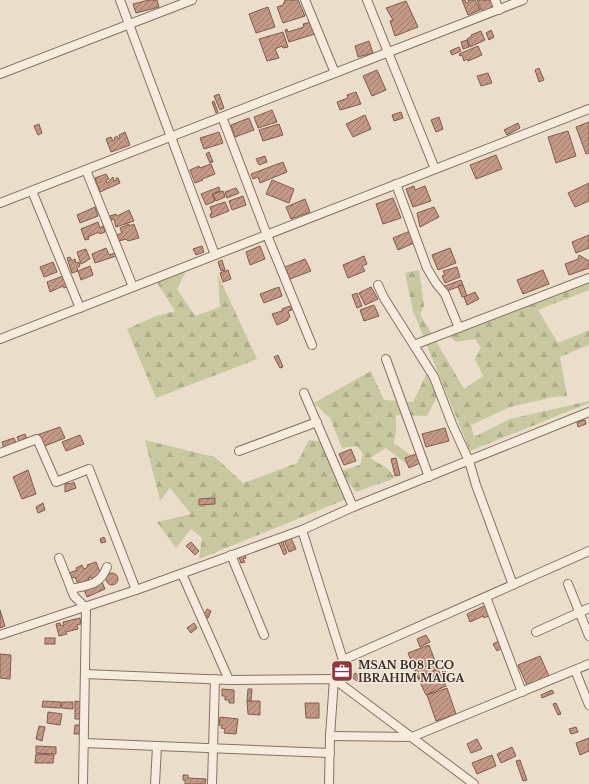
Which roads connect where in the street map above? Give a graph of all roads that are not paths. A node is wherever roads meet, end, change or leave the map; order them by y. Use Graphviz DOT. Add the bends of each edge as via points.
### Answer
graph roads {
  1 [pos="120,0"];
  2 [pos="192,0"];
  3 [pos="305,0"];
  4 [pos="367,0"];
  5 [pos="495,0"];
  6 [pos="523,0"];
  7 [pos="499,10"];
  8 [pos="129,24"];
  9 [pos="388,53"];
  10 [pos="335,73"];
  11 [pos="0,74"];
  12 [pos="589,109"];
  13 [pos="222,117"];
  14 [pos="171,137"];
  15 [pos="435,169"];
  16 [pos="86,170"];
  17 [pos="396,184"];
  18 [pos="32,191"];
  19 [pos="0,203"];
  20 [pos="267,235"];
  21 [pos="215,255"];
  22 [pos="589,278"];
  23 [pos="378,285"];
  24 [pos="133,287"];
  25 [pos="80,308"];
  26 [pos="459,328"];
  27 [pos="0,337"];
  28 [pos="312,345"];
  29 [pos="414,345"];
  30 [pos="386,359"];
  31 [pos="304,393"];
  32 [pos="589,412"];
  33 [pos="317,422"];
  34 [pos="239,451"];
  35 [pos="0,453"];
  36 [pos="469,460"];
  37 [pos="429,476"];
  38 [pos="353,507"];
  39 [pos="302,530"];
  40 [pos="589,551"];
  41 [pos="231,555"];
  42 [pos="59,558"];
  43 [pos="107,567"];
  44 [pos="182,574"];
  45 [pos="568,584"];
  46 [pos="513,585"];
  47 [pos="71,589"];
  48 [pos="136,590"];
  49 [pos="486,597"];
  50 [pos="86,608"];
  51 [pos="589,608"];
  52 [pos="580,613"];
  53 [pos="536,632"];
  54 [pos="0,635"];
  55 [pos="264,635"];
  56 [pos="589,636"];
  57 [pos="343,660"];
  58 [pos="589,664"];
  59 [pos="575,670"];
  60 [pos="85,674"];
  61 [pos="215,679"];
  62 [pos="334,679"];
  63 [pos="229,680"];
  64 [pos="522,692"];
  65 [pos="589,704"];
  66 [pos="330,736"];
  67 [pos="412,737"];
  68 [pos="84,743"];
  69 [pos="157,746"];
  70 [pos="213,748"];
  71 [pos="330,753"];
  72 [pos="84,784"];
  73 [pos="155,784"];
  74 [pos="212,784"];
  75 [pos="329,784"];
  76 [pos="474,784"];
  1 -- 8 [label="street"];
  2 -- 8 [label="street"];
  3 -- 10 [label="street"];
  4 -- 9 [label="street"];
  5 -- 7 [label="street"];
  6 -- 7 [label="street"];
  7 -- 9 [label="street"];
  8 -- 11 [label="street"];
  8 -- 14 [label="street"];
  9 -- 10 [label="street"];
  9 -- 15 [label="street"];
  10 -- 13 [label="street"];
  12 -- 15 [label="street"];
  13 -- 14 [label="street"];
  13 -- 20 [label="street"];
  14 -- 16 [label="street"];
  14 -- 21 [label="street"];
  15 -- 17 [label="street"];
  16 -- 18 [label="street"];
  16 -- 24 [label="street"];
  17 -- 20 [label="street"];
  17 -- 26 [label="street" via="428,268 445,294"];
  18 -- 19 [label="street"];
  18 -- 25 [label="street"];
  20 -- 21 [label="street"];
  20 -- 28 [label="street"];
  21 -- 24 [label="street"];
  22 -- 26 [label="street"];
  23 -- 29 [label="street"];
  24 -- 25 [label="street"];
  25 -- 27 [label="street"];
  26 -- 29 [label="street"];
  29 -- 36 [label="street" via="434,377"];
  30 -- 37 [label="street"];
  31 -- 33 [label="street"];
  32 -- 36 [label="street"];
  33 -- 34 [label="street"];
  33 -- 38 [label="street"];
  35 -- 48 [label="street" via="37,439 56,482 90,469"];
  36 -- 37 [label="street"];
  36 -- 46 [label="street"];
  37 -- 38 [label="street"];
  38 -- 39 [label="street"];
  39 -- 41 [label="street"];
  39 -- 57 [label="street"];
  40 -- 46 [label="street"];
  41 -- 44 [label="street"];
  41 -- 55 [label="street"];
  42 -- 47 [label="street"];
  43 -- 47 [label="street" via="103,577 89,585"];
  44 -- 48 [label="street"];
  44 -- 63 [label="street"];
  45 -- 52 [label="street"];
  46 -- 49 [label="street"];
  47 -- 50 [label="street"];
  48 -- 50 [label="street"];
  49 -- 57 [label="street"];
  49 -- 64 [label="street"];
  50 -- 54 [label="street"];
  50 -- 60 [label="street"];
  51 -- 52 [label="street"];
  52 -- 53 [label="street"];
  52 -- 56 [label="street"];
  57 -- 62 [label="street"];
  58 -- 59 [label="street"];
  59 -- 64 [label="street"];
  59 -- 65 [label="street"];
  60 -- 61 [label="street"];
  60 -- 68 [label="street"];
  61 -- 63 [label="street"];
  61 -- 70 [label="street"];
  62 -- 63 [label="street"];
  62 -- 66 [label="street"];
  62 -- 67 [label="street"];
  64 -- 67 [label="street"];
  66 -- 67 [label="street"];
  66 -- 71 [label="street"];
  67 -- 76 [label="street"];
  68 -- 69 [label="street"];
  68 -- 72 [label="street"];
  69 -- 70 [label="street"];
  69 -- 73 [label="street"];
  70 -- 71 [label="street"];
  70 -- 74 [label="street"];
  71 -- 75 [label="street"];
}
